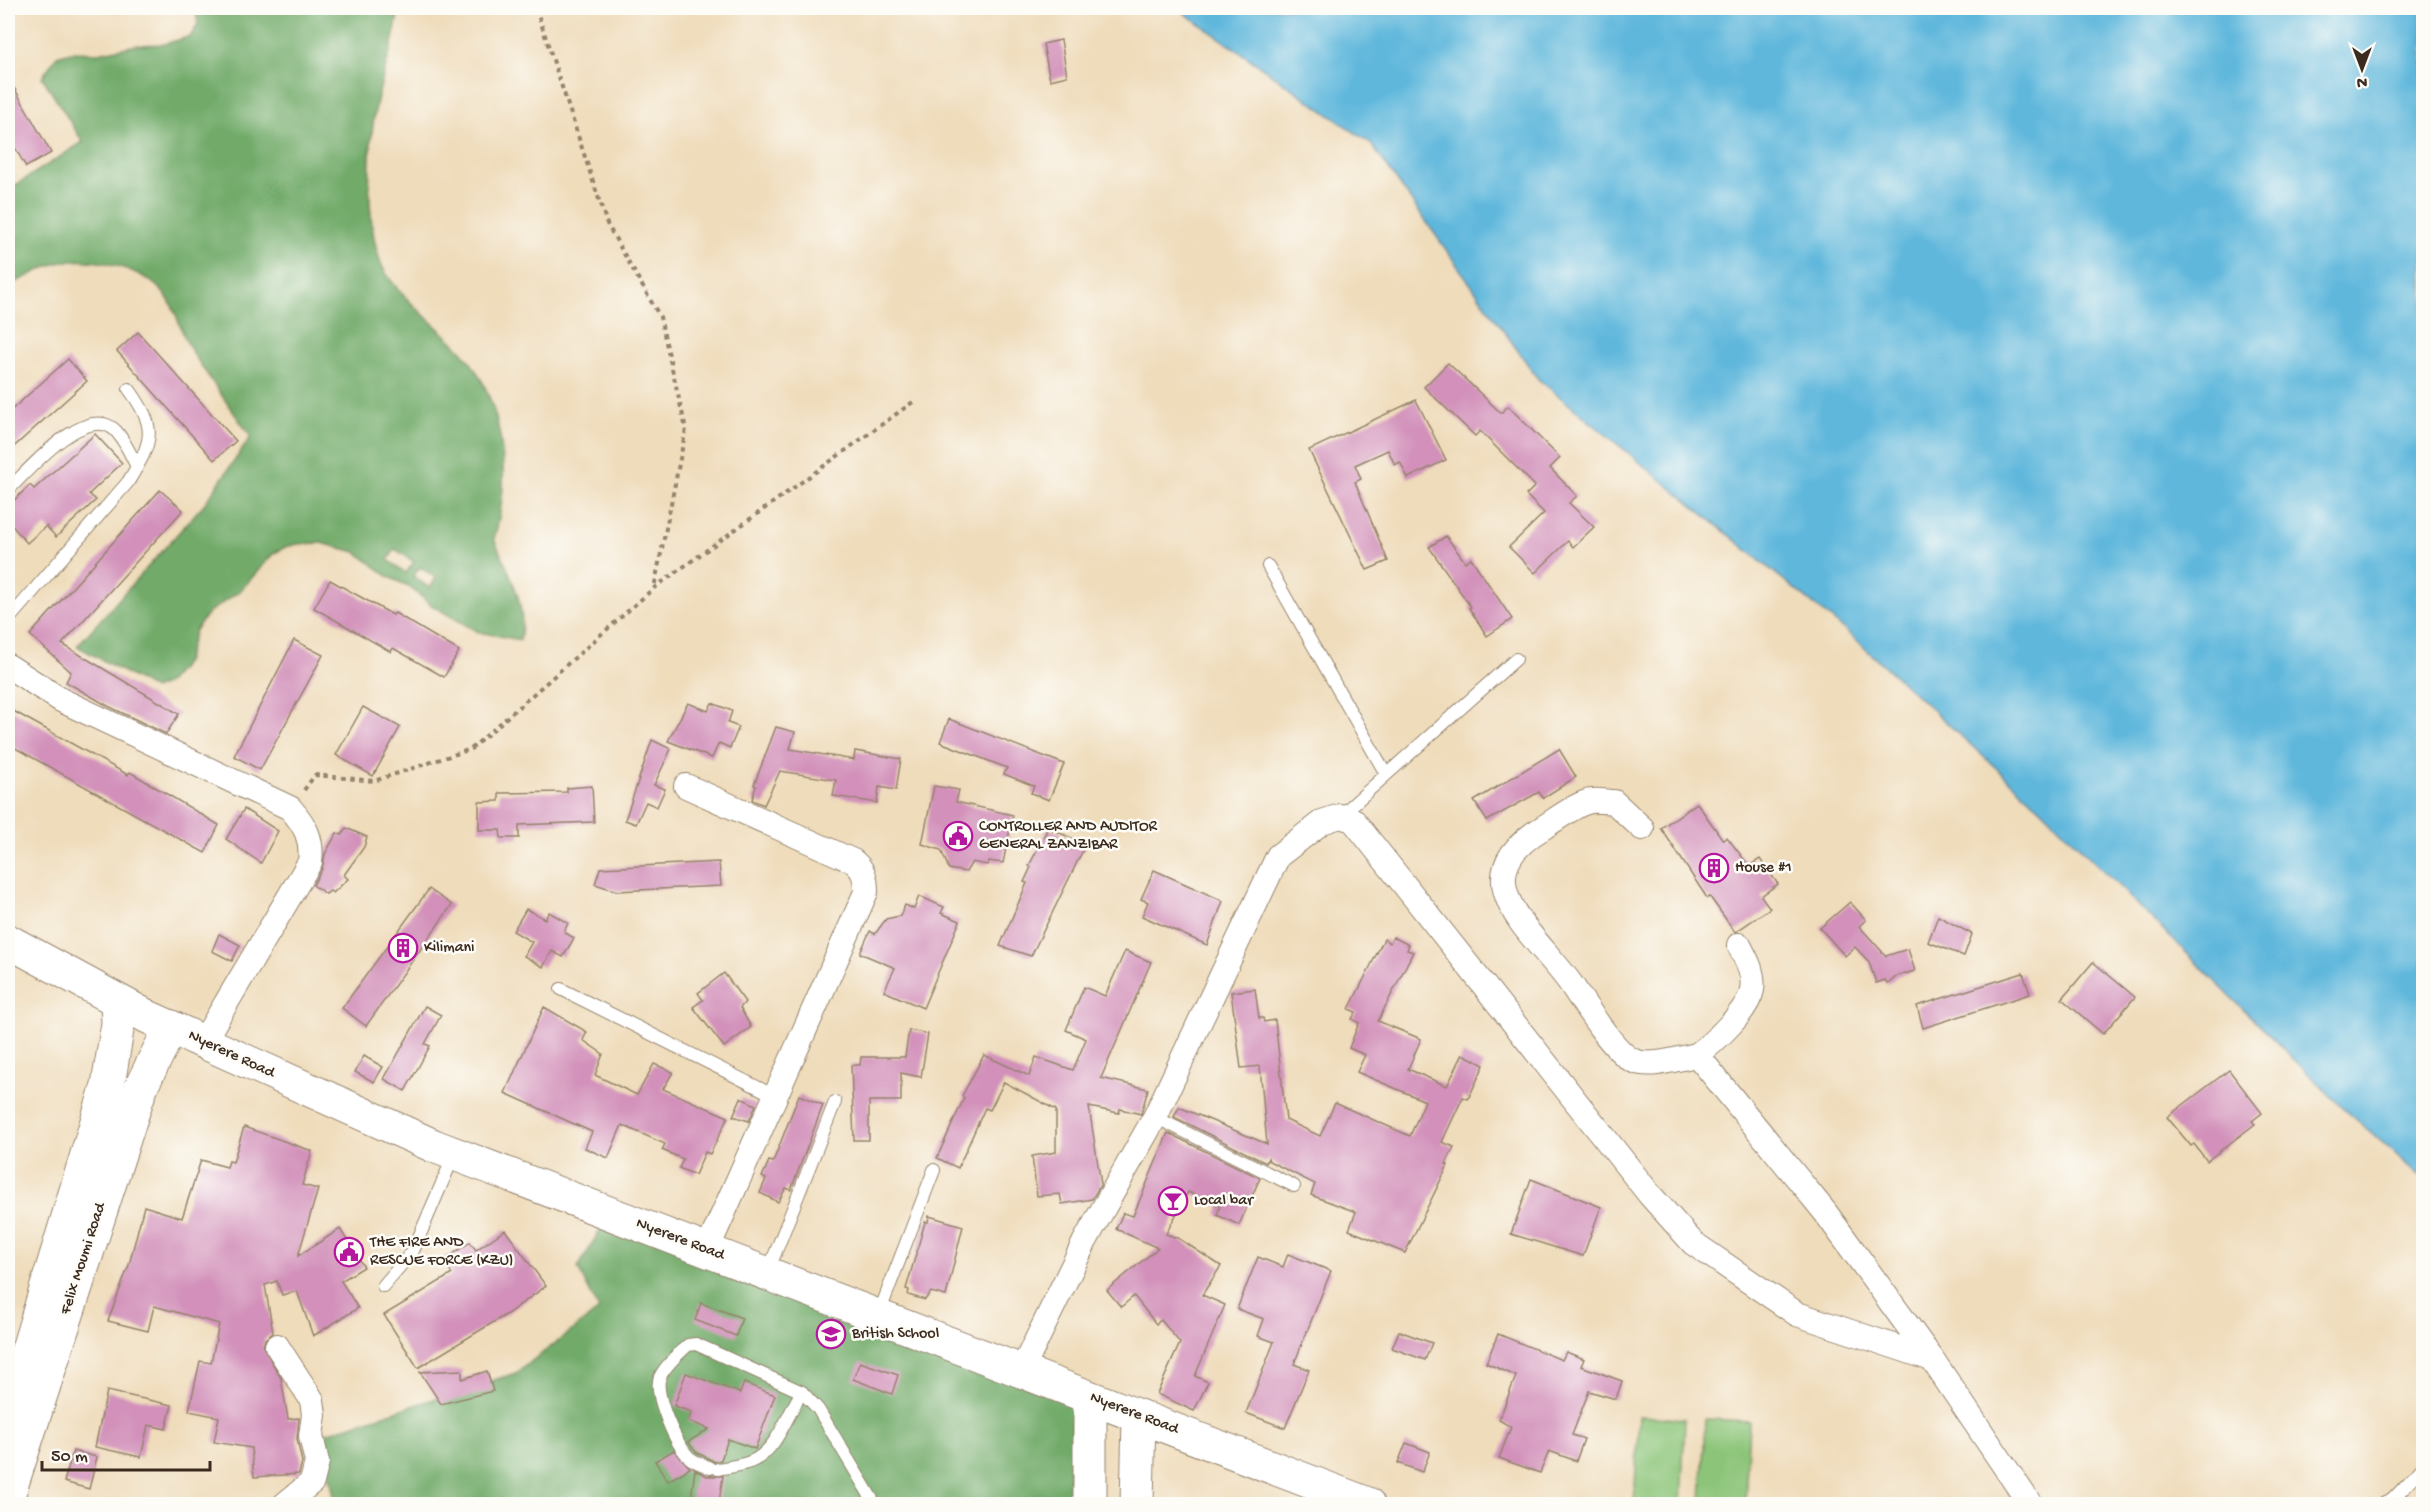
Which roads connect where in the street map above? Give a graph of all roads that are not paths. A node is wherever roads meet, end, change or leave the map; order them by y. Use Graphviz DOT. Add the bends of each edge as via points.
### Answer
graph roads {
  1 [pos="129,389"];
  2 [pos="137,467"];
  3 [pos="8,490"];
  4 [pos="1268,566"];
  5 [pos="8,620"];
  6 [pos="1516,659"];
  7 [pos="8,666"];
  8 [pos="1386,774"];
  9 [pos="686,786"];
  10 [pos="1340,816"];
  11 [pos="1642,828"];
  12 [pos="8,941"];
  13 [pos="1739,945"];
  14 [pos="561,989"];
  15 [pos="117,1002"];
  16 [pos="171,1027"];
  17 [pos="203,1042"];
  18 [pos="1697,1055"];
  19 [pos="773,1095"];
  20 [pos="835,1102"];
  21 [pos="1155,1117"];
  22 [pos="454,1154"];
  23 [pos="934,1170"];
  24 [pos="1294,1186"];
  25 [pos="707,1250"];
  26 [pos="767,1275"];
  27 [pos="382,1286"];
  28 [pos="877,1317"];
  29 [pos="277,1346"];
  30 [pos="1932,1359"];
  31 [pos="1021,1372"];
  32 [pos="802,1392"];
  33 [pos="1090,1398"];
  34 [pos="8,1415"];
  35 [pos="1139,1416"];
  36 [pos="2424,1466"];
  37 [pos="8,1496"];
  38 [pos="2387,1502"];
  39 [pos="285,1504"];
  40 [pos="875,1504"];
  41 [pos="1090,1504"];
  42 [pos="1137,1504"];
  43 [pos="1368,1504"];
  44 [pos="2030,1504"];
  45 [pos="2424,1504"];
  1 -- 2 [label="lane" via="150,423 147,446"];
  2 -- 3 [label="lane" via="115,431 90,424 70,433"];
  2 -- 5 [label="lane"];
  4 -- 8 [label="lane"];
  6 -- 8 [label="lane"];
  7 -- 17 [label="street" via="61,700 290,808 308,834 312,848 309,862"];
  8 -- 10 [label="lane"];
  9 -- 19 [label="street" via="853,861 866,879 866,892"];
  10 -- 21 [label="street" via="1322,822 1278,856"];
  10 -- 30 [label="street" via="1353,820 1650,1195 1693,1243 1797,1314"];
  11 -- 18 [label="street" via="1614,802 1588,801 1531,835 1509,858 1504,877 1505,899 1624,1054 1635,1061 1663,1062"];
  12 -- 15 [label="main road, Nyerere Road"];
  13 -- 18 [label="street" via="1750,967 1752,990 1718,1038"];
  14 -- 19 [label="lane"];
  15 -- 16 [label="main road, Nyerere Road"];
  15 -- 34 [label="main road, Felix Moumi Road" via="118,1024 108,1084"];
  16 -- 17 [label="main road, Nyerere Road"];
  16 -- 37 [label="main road, Felix Moumi Road" via="130,1118"];
  17 -- 22 [label="main road, Nyerere Road"];
  18 -- 30 [label="street" via="1825,1212"];
  19 -- 25 [label="street"];
  20 -- 26 [label="lane"];
  21 -- 24 [label="lane"];
  21 -- 31 [label="street" via="1085,1240"];
  22 -- 25 [label="main road, Nyerere Road"];
  22 -- 27 [label="lane" via="413,1251"];
  23 -- 28 [label="lane"];
  25 -- 26 [label="main road, Nyerere Road"];
  26 -- 28 [label="main road, Nyerere Road"];
  28 -- 31 [label="main road, Nyerere Road"];
  29 -- 39 [label="street" via="312,1400 311,1436 317,1462 312,1482"];
  30 -- 44 [label="street"];
  31 -- 33 [label="main road, Nyerere Road"];
  32 -- 32 [label="lane" via="696,1344 688,1345 660,1376 659,1384 669,1426 680,1447 690,1458 714,1468 751,1462 765,1452"];
  32 -- 40 [label="lane" via="818,1409"];
  33 -- 35 [label="main road, Nyerere Road"];
  33 -- 41 [label="main road"];
  35 -- 42 [label="main road"];
  35 -- 43 [label="main road, Nyerere Road"];
  36 -- 38 [label="lane"];
  38 -- 45 [label="lane"];
}
